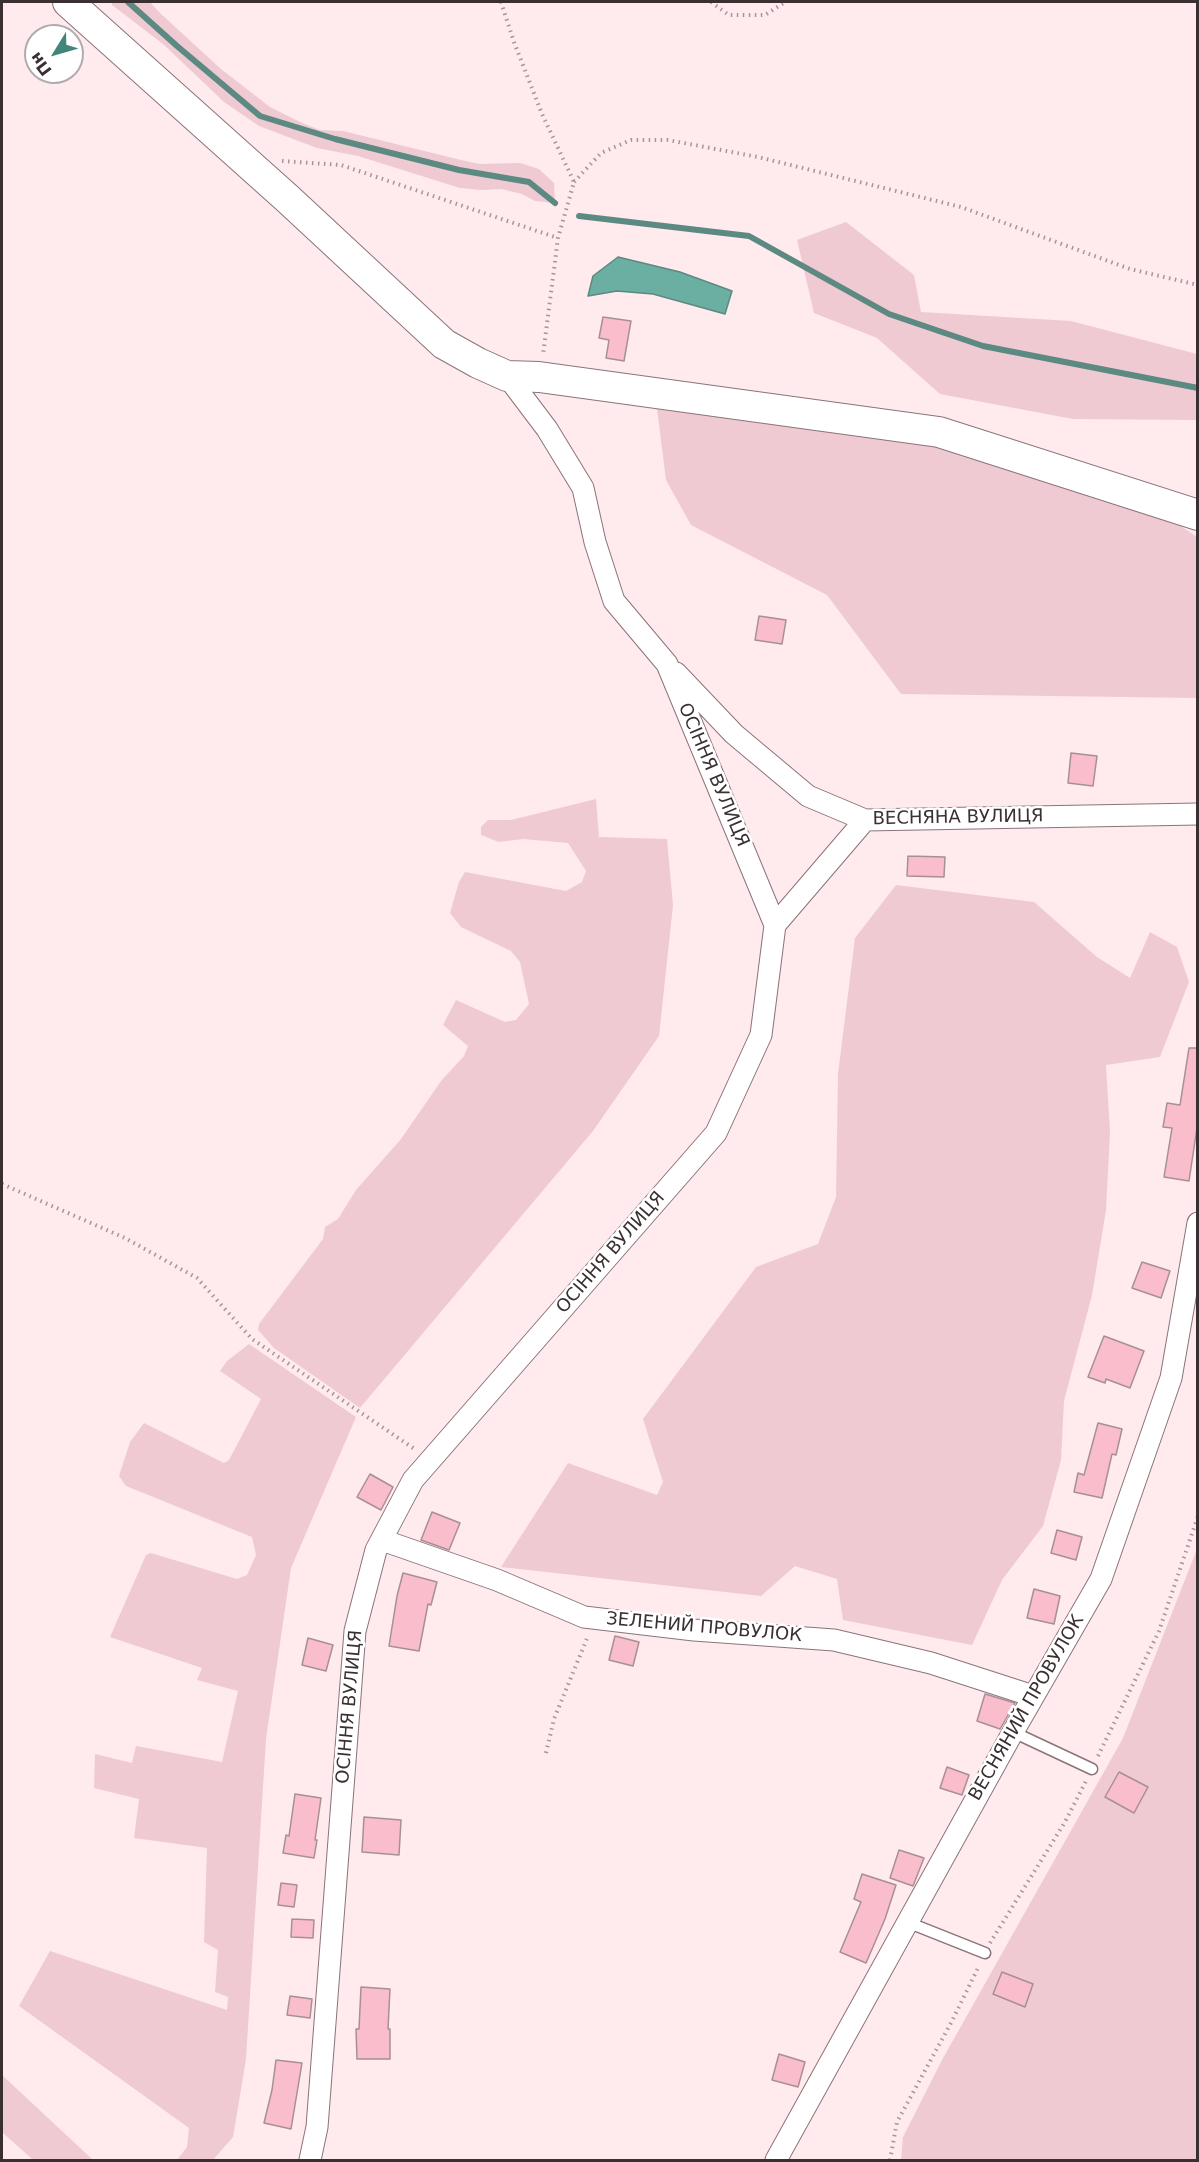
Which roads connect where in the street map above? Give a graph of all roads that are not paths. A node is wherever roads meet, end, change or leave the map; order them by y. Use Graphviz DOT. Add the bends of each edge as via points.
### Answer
graph roads {
  1 [pos="68,2"];
  2 [pos="507,375"];
  3 [pos="1197,515"];
  4 [pos="667,664"];
  5 [pos="1197,814"];
  6 [pos="865,820"];
  7 [pos="775,925"];
  8 [pos="1197,1223"];
  9 [pos="382,1540"];
  10 [pos="1033,1696"];
  11 [pos="1013,1731"];
  12 [pos="1092,1768"];
  13 [pos="907,1922"];
  14 [pos="985,1953"];
  15 [pos="310,2160"];
  16 [pos="776,2160"];
  1 -- 2 [label="street" via="444,344"];
  2 -- 3 [label="street" via="939,432"];
  2 -- 4 [label="street, ОСІННЯ ВУЛИЦЯ" via="584,488 595,542 614,601"];
  4 -- 6 [label="street, ВЕСНЯНА ВУЛИЦЯ" via="734,734 808,796"];
  4 -- 7 [label="street, ОСІННЯ ВУЛИЦЯ"];
  5 -- 6 [label="street, ВЕСНЯНА ВУЛИЦЯ"];
  6 -- 7 [label="street"];
  7 -- 9 [label="street, ОСІННЯ ВУЛИЦЯ" via="761,1035 716,1133 413,1480"];
  8 -- 10 [label="street, ВЕСНЯНИЙ ПРОВУЛОК" via="1171,1378 1101,1579"];
  9 -- 10 [label="street, ЗЕЛЕНИЙ ПРОВУЛОК" via="497,1580 584,1617 834,1640 932,1663"];
  9 -- 15 [label="street, ОСІННЯ ВУЛИЦЯ" via="355,1631 317,2127"];
  10 -- 11 [label="street, ВЕСНЯНИЙ ПРОВУЛОК"];
  11 -- 12 [label="lane"];
  11 -- 13 [label="street, ВЕСНЯНИЙ ПРОВУЛОК"];
  13 -- 14 [label="lane"];
  13 -- 16 [label="street, ВЕСНЯНИЙ ПРОВУЛОК"];
}
